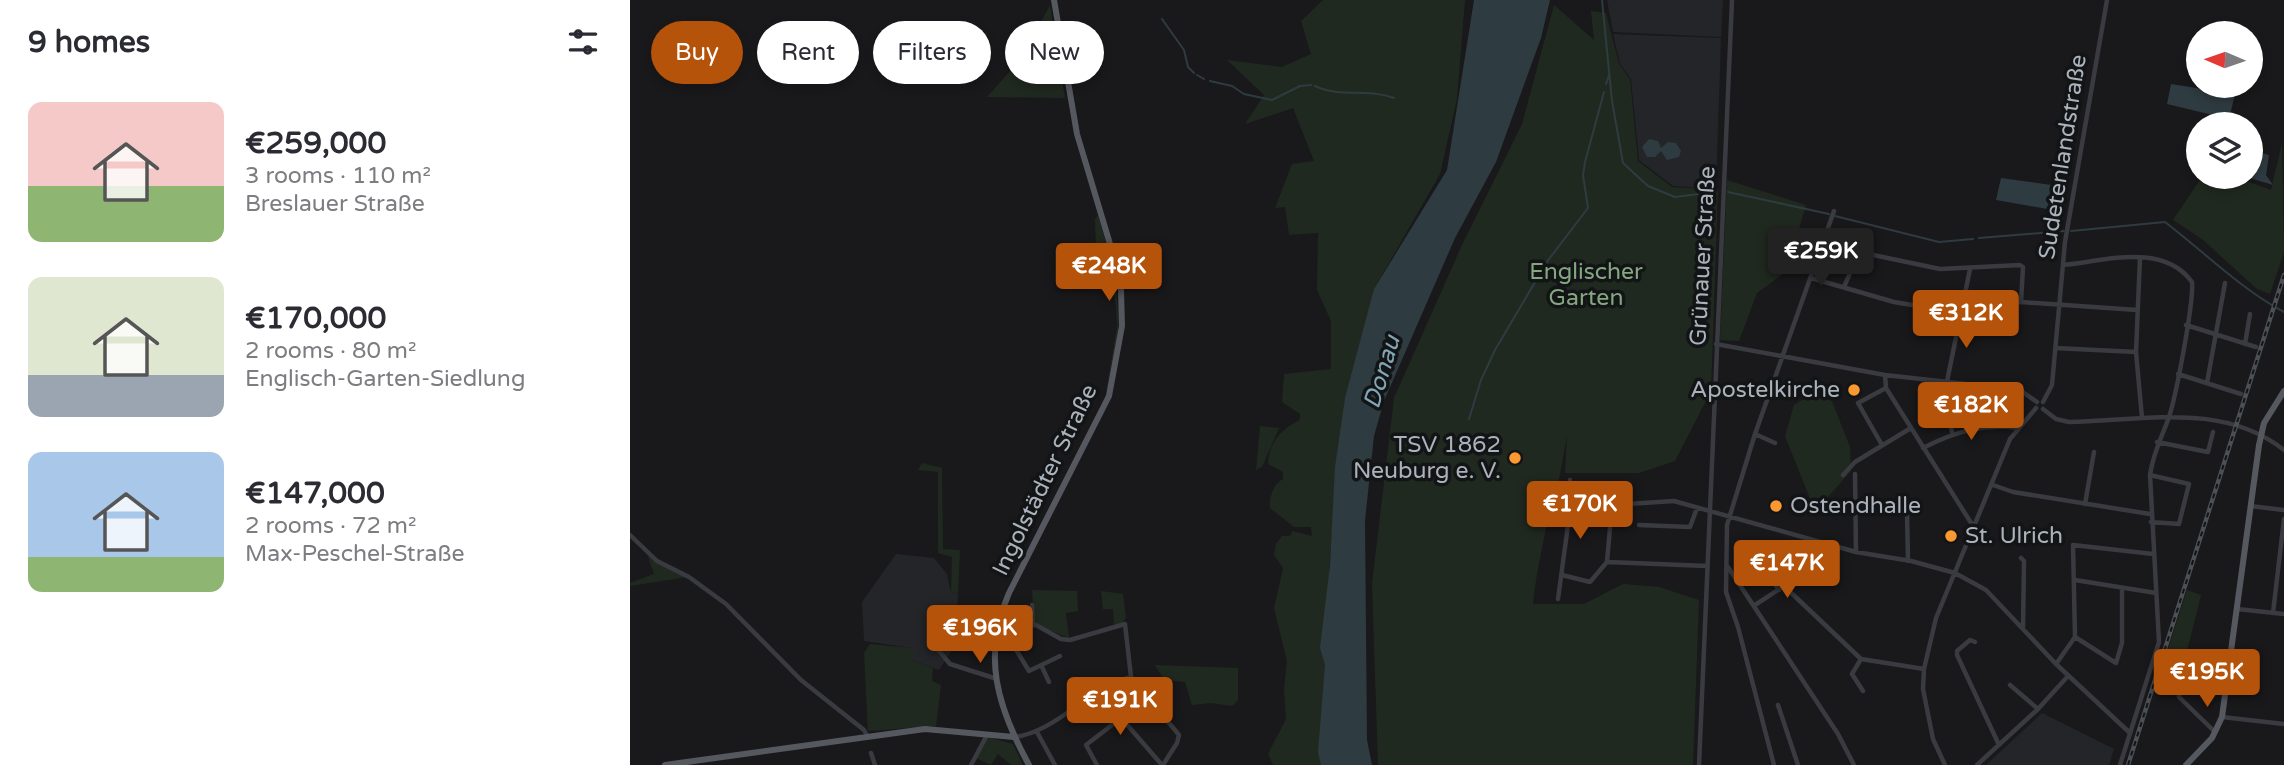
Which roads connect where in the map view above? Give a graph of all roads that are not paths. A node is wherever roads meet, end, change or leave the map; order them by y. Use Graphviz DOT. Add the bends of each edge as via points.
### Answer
graph roads {
  1 [pos="1054,0"];
  2 [pos="1732,0"];
  3 [pos="2107,0"];
  4 [pos="1834,211"];
  5 [pos="2140,258"];
  6 [pos="2063,265"];
  7 [pos="1970,268"];
  8 [pos="1811,278"];
  9 [pos="2225,283"];
  10 [pos="1844,287"];
  11 [pos="2021,302"];
  12 [pos="2059,305"];
  13 [pos="1962,309"];
  14 [pos="2137,310"];
  15 [pos="2250,314"];
  16 [pos="2186,325"];
  17 [pos="2217,335"];
  18 [pos="1716,344"];
  19 [pos="2245,344"];
  20 [pos="2256,347"];
  21 [pos="2055,348"];
  22 [pos="2136,352"];
  23 [pos="1784,357"];
  24 [pos="2178,374"];
  25 [pos="1885,375"];
  26 [pos="1947,380"];
  27 [pos="2207,383"];
  28 [pos="1886,388"];
  29 [pos="2284,391"];
  30 [pos="2241,394"];
  31 [pos="2040,402"];
  32 [pos="2036,408"];
  33 [pos="2043,409"];
  34 [pos="2169,417"];
  35 [pos="2142,418"];
  36 [pos="1911,428"];
  37 [pos="2019,428"];
  38 [pos="1952,432"];
  39 [pos="2213,432"];
  40 [pos="1755,433"];
  41 [pos="2262,433"];
  42 [pos="2157,442"];
  43 [pos="1775,443"];
  44 [pos="1882,445"];
  45 [pos="1923,448"];
  46 [pos="2284,450"];
  47 [pos="2094,453"];
  48 [pos="1855,474"];
  49 [pos="1843,475"];
  50 [pos="2150,475"];
  51 [pos="1570,480"];
  52 [pos="1993,485"];
  53 [pos="1571,503"];
  54 [pos="2085,504"];
  55 [pos="1612,505"];
  56 [pos="2250,506"];
  57 [pos="1697,508"];
  58 [pos="2284,510"];
  59 [pos="1710,511"];
  60 [pos="1907,512"];
  61 [pos="2150,514"];
  62 [pos="1728,518"];
  63 [pos="2284,519"];
  64 [pos="2151,522"];
  65 [pos="1639,525"];
  66 [pos="1973,527"];
  67 [pos="630,536"];
  68 [pos="1856,552"];
  69 [pos="2153,554"];
  70 [pos="2282,555"];
  71 [pos="2021,558"];
  72 [pos="1759,561"];
  73 [pos="1908,561"];
  74 [pos="1607,562"];
  75 [pos="1707,566"];
  76 [pos="1727,567"];
  77 [pos="1798,567"];
  78 [pos="1955,573"];
  79 [pos="1562,575"];
  80 [pos="2075,580"];
  81 [pos="1782,588"];
  82 [pos="2122,588"];
  83 [pos="2156,593"];
  84 [pos="1558,599"];
  85 [pos="1032,604"];
  86 [pos="1755,606"];
  87 [pos="2237,609"];
  88 [pos="2273,613"];
  89 [pos="2284,614"];
  90 [pos="1033,625"];
  91 [pos="1001,629"];
  92 [pos="2023,629"];
  93 [pos="2075,637"];
  94 [pos="1975,642"];
  95 [pos="935,646"];
  96 [pos="1060,656"];
  97 [pos="1861,659"];
  98 [pos="2056,664"];
  99 [pos="1042,667"];
  100 [pos="1924,669"];
  101 [pos="2068,676"];
  102 [pos="1131,677"];
  103 [pos="994,678"];
  104 [pos="1049,682"];
  105 [pos="2010,685"];
  106 [pos="1097,690"];
  107 [pos="1863,691"];
  108 [pos="2180,691"];
  109 [pos="1778,705"];
  110 [pos="2038,709"];
  111 [pos="2222,717"];
  112 [pos="1121,718"];
  113 [pos="2284,724"];
  114 [pos="1037,732"];
  115 [pos="2130,733"];
  116 [pos="2215,733"];
  117 [pos="987,734"];
  118 [pos="868,737"];
  119 [pos="1013,737"];
  120 [pos="1999,745"];
  121 [pos="871,753"];
  122 [pos="665,765"];
  123 [pos="875,765"];
  124 [pos="971,765"];
  125 [pos="1029,765"];
  126 [pos="1055,765"];
  127 [pos="1097,765"];
  128 [pos="1163,765"];
  129 [pos="1699,765"];
  130 [pos="1774,765"];
  131 [pos="1798,765"];
  132 [pos="1854,765"];
  133 [pos="1945,765"];
  134 [pos="1977,765"];
  135 [pos="2120,765"];
  136 [pos="2186,765"];
  1 -- 91 [label="main road, Ingolstädter Straße" via="1077,134 1116,264 1122,308 1120,346 1100,418 1009,593"];
  2 -- 18 [label="street, Grünauer Straße"];
  3 -- 6 [label="street, Sudetenlandstraße"];
  4 -- 8 [label="street"];
  5 -- 6 [label="street"];
  5 -- 14 [label="street"];
  5 -- 16 [label="street" via="2165,259 2192,282"];
  6 -- 12 [label="street, Sudetenlandstraße"];
  7 -- 10 [label="street" via="1920,266 1860,252"];
  7 -- 11 [label="street" via="2024,267"];
  7 -- 13 [label="street"];
  8 -- 10 [label="street"];
  8 -- 23 [label="street"];
  9 -- 17 [label="street"];
  10 -- 13 [label="street" via="1903,303"];
  11 -- 12 [label="street"];
  11 -- 13 [label="street"];
  12 -- 14 [label="street"];
  12 -- 21 [label="street, Sudetenlandstraße"];
  13 -- 26 [label="street"];
  14 -- 22 [label="street"];
  15 -- 19 [label="street"];
  16 -- 17 [label="street"];
  16 -- 24 [label="street"];
  17 -- 19 [label="street"];
  17 -- 27 [label="street"];
  18 -- 23 [label="street"];
  18 -- 59 [label="street, Grünauer Straße"];
  19 -- 20 [label="street"];
  21 -- 22 [label="street"];
  21 -- 31 [label="street, Sudetenlandstraße" via="2052,384"];
  22 -- 35 [label="street"];
  23 -- 25 [label="street"];
  23 -- 40 [label="street"];
  24 -- 27 [label="street"];
  24 -- 34 [label="street"];
  25 -- 26 [label="street"];
  25 -- 28 [label="street"];
  26 -- 31 [label="street" via="2021,390"];
  26 -- 38 [label="street" via="1944,396"];
  27 -- 30 [label="street"];
  28 -- 36 [label="street"];
  28 -- 44 [label="street" via="1858,403"];
  29 -- 41 [label="main road"];
  31 -- 32 [label="street"];
  31 -- 33 [label="street"];
  32 -- 33 [label="street"];
  32 -- 37 [label="street"];
  33 -- 35 [label="street" via="2069,422"];
  34 -- 35 [label="street"];
  34 -- 41 [label="street" via="2221,421"];
  34 -- 42 [label="street"];
  36 -- 44 [label="street"];
  36 -- 45 [label="street"];
  37 -- 38 [label="street"];
  37 -- 52 [label="street"];
  38 -- 45 [label="street"];
  39 -- 42 [label="street" via="2208,452"];
  40 -- 43 [label="street"];
  40 -- 62 [label="street"];
  41 -- 46 [label="street"];
  41 -- 56 [label="main road"];
  42 -- 50 [label="street"];
  44 -- 49 [label="street"];
  45 -- 66 [label="street"];
  47 -- 54 [label="street"];
  48 -- 68 [label="street"];
  50 -- 61 [label="street"];
  50 -- 64 [label="street" via="2189,484 2179,524"];
  51 -- 53 [label="street"];
  52 -- 54 [label="street"];
  52 -- 66 [label="street"];
  53 -- 55 [label="street"];
  53 -- 79 [label="street"];
  54 -- 61 [label="street"];
  55 -- 57 [label="street" via="1662,500"];
  55 -- 74 [label="street"];
  56 -- 58 [label="street"];
  56 -- 87 [label="main road"];
  57 -- 59 [label="street"];
  57 -- 65 [label="street" via="1690,527"];
  59 -- 62 [label="street"];
  59 -- 75 [label="street, Grünauer Straße"];
  60 -- 73 [label="street"];
  61 -- 64 [label="street"];
  62 -- 68 [label="street"];
  62 -- 76 [label="street"];
  63 -- 70 [label="street"];
  64 -- 69 [label="street"];
  66 -- 78 [label="street"];
  67 -- 118 [label="street" via="657,561 726,604 791,670"];
  68 -- 73 [label="street"];
  69 -- 80 [label="street" via="2073,545"];
  69 -- 83 [label="street"];
  70 -- 88 [label="street"];
  71 -- 92 [label="street"];
  72 -- 81 [label="street"];
  73 -- 78 [label="street"];
  74 -- 75 [label="street"];
  74 -- 79 [label="street" via="1590,582"];
  75 -- 129 [label="street, Grünauer Straße"];
  76 -- 86 [label="street"];
  76 -- 130 [label="street" via="1726,592"];
  77 -- 81 [label="street"];
  78 -- 92 [label="street" via="1986,590"];
  78 -- 100 [label="street" via="1938,613"];
  79 -- 84 [label="street"];
  80 -- 82 [label="street"];
  80 -- 93 [label="street"];
  81 -- 86 [label="street"];
  81 -- 97 [label="street"];
  82 -- 83 [label="street"];
  82 -- 93 [label="street" via="2122,643 2116,663"];
  83 -- 115 [label="street" via="2159,642"];
  85 -- 90 [label="street"];
  86 -- 132 [label="street"];
  87 -- 88 [label="street"];
  87 -- 111 [label="main road"];
  88 -- 89 [label="street"];
  90 -- 91 [label="street"];
  90 -- 102 [label="street" via="1070,640 1125,624"];
  91 -- 99 [label="street" via="1027,670"];
  91 -- 103 [label="main road, Ingolstädter Straße"];
  92 -- 98 [label="street"];
  93 -- 98 [label="street"];
  94 -- 120 [label="street" via="1970,640 1956,655"];
  95 -- 103 [label="street" via="950,664"];
  96 -- 99 [label="street"];
  97 -- 100 [label="street"];
  97 -- 107 [label="street" via="1852,674"];
  98 -- 101 [label="street"];
  99 -- 104 [label="street"];
  100 -- 133 [label="street" via="1925,709"];
  101 -- 110 [label="street"];
  101 -- 115 [label="street"];
  102 -- 106 [label="street"];
  102 -- 128 [label="street" via="1179,735"];
  103 -- 119 [label="main road, Ingolstädter Straße"];
  105 -- 110 [label="street"];
  106 -- 112 [label="street"];
  106 -- 114 [label="street"];
  108 -- 116 [label="street" via="2186,706"];
  109 -- 131 [label="street"];
  110 -- 120 [label="street"];
  111 -- 113 [label="street"];
  111 -- 116 [label="main road"];
  112 -- 127 [label="street" via="1086,745"];
  112 -- 128 [label="street"];
  114 -- 119 [label="street"];
  114 -- 126 [label="street"];
  115 -- 135 [label="street"];
  116 -- 136 [label="main road"];
  117 -- 118 [label="main road" via="936,728"];
  117 -- 119 [label="main road"];
  117 -- 124 [label="street"];
  118 -- 122 [label="main road"];
  119 -- 125 [label="main road, Ingolstädter Straße"];
  120 -- 134 [label="street"];
  121 -- 123 [label="street"];
}
